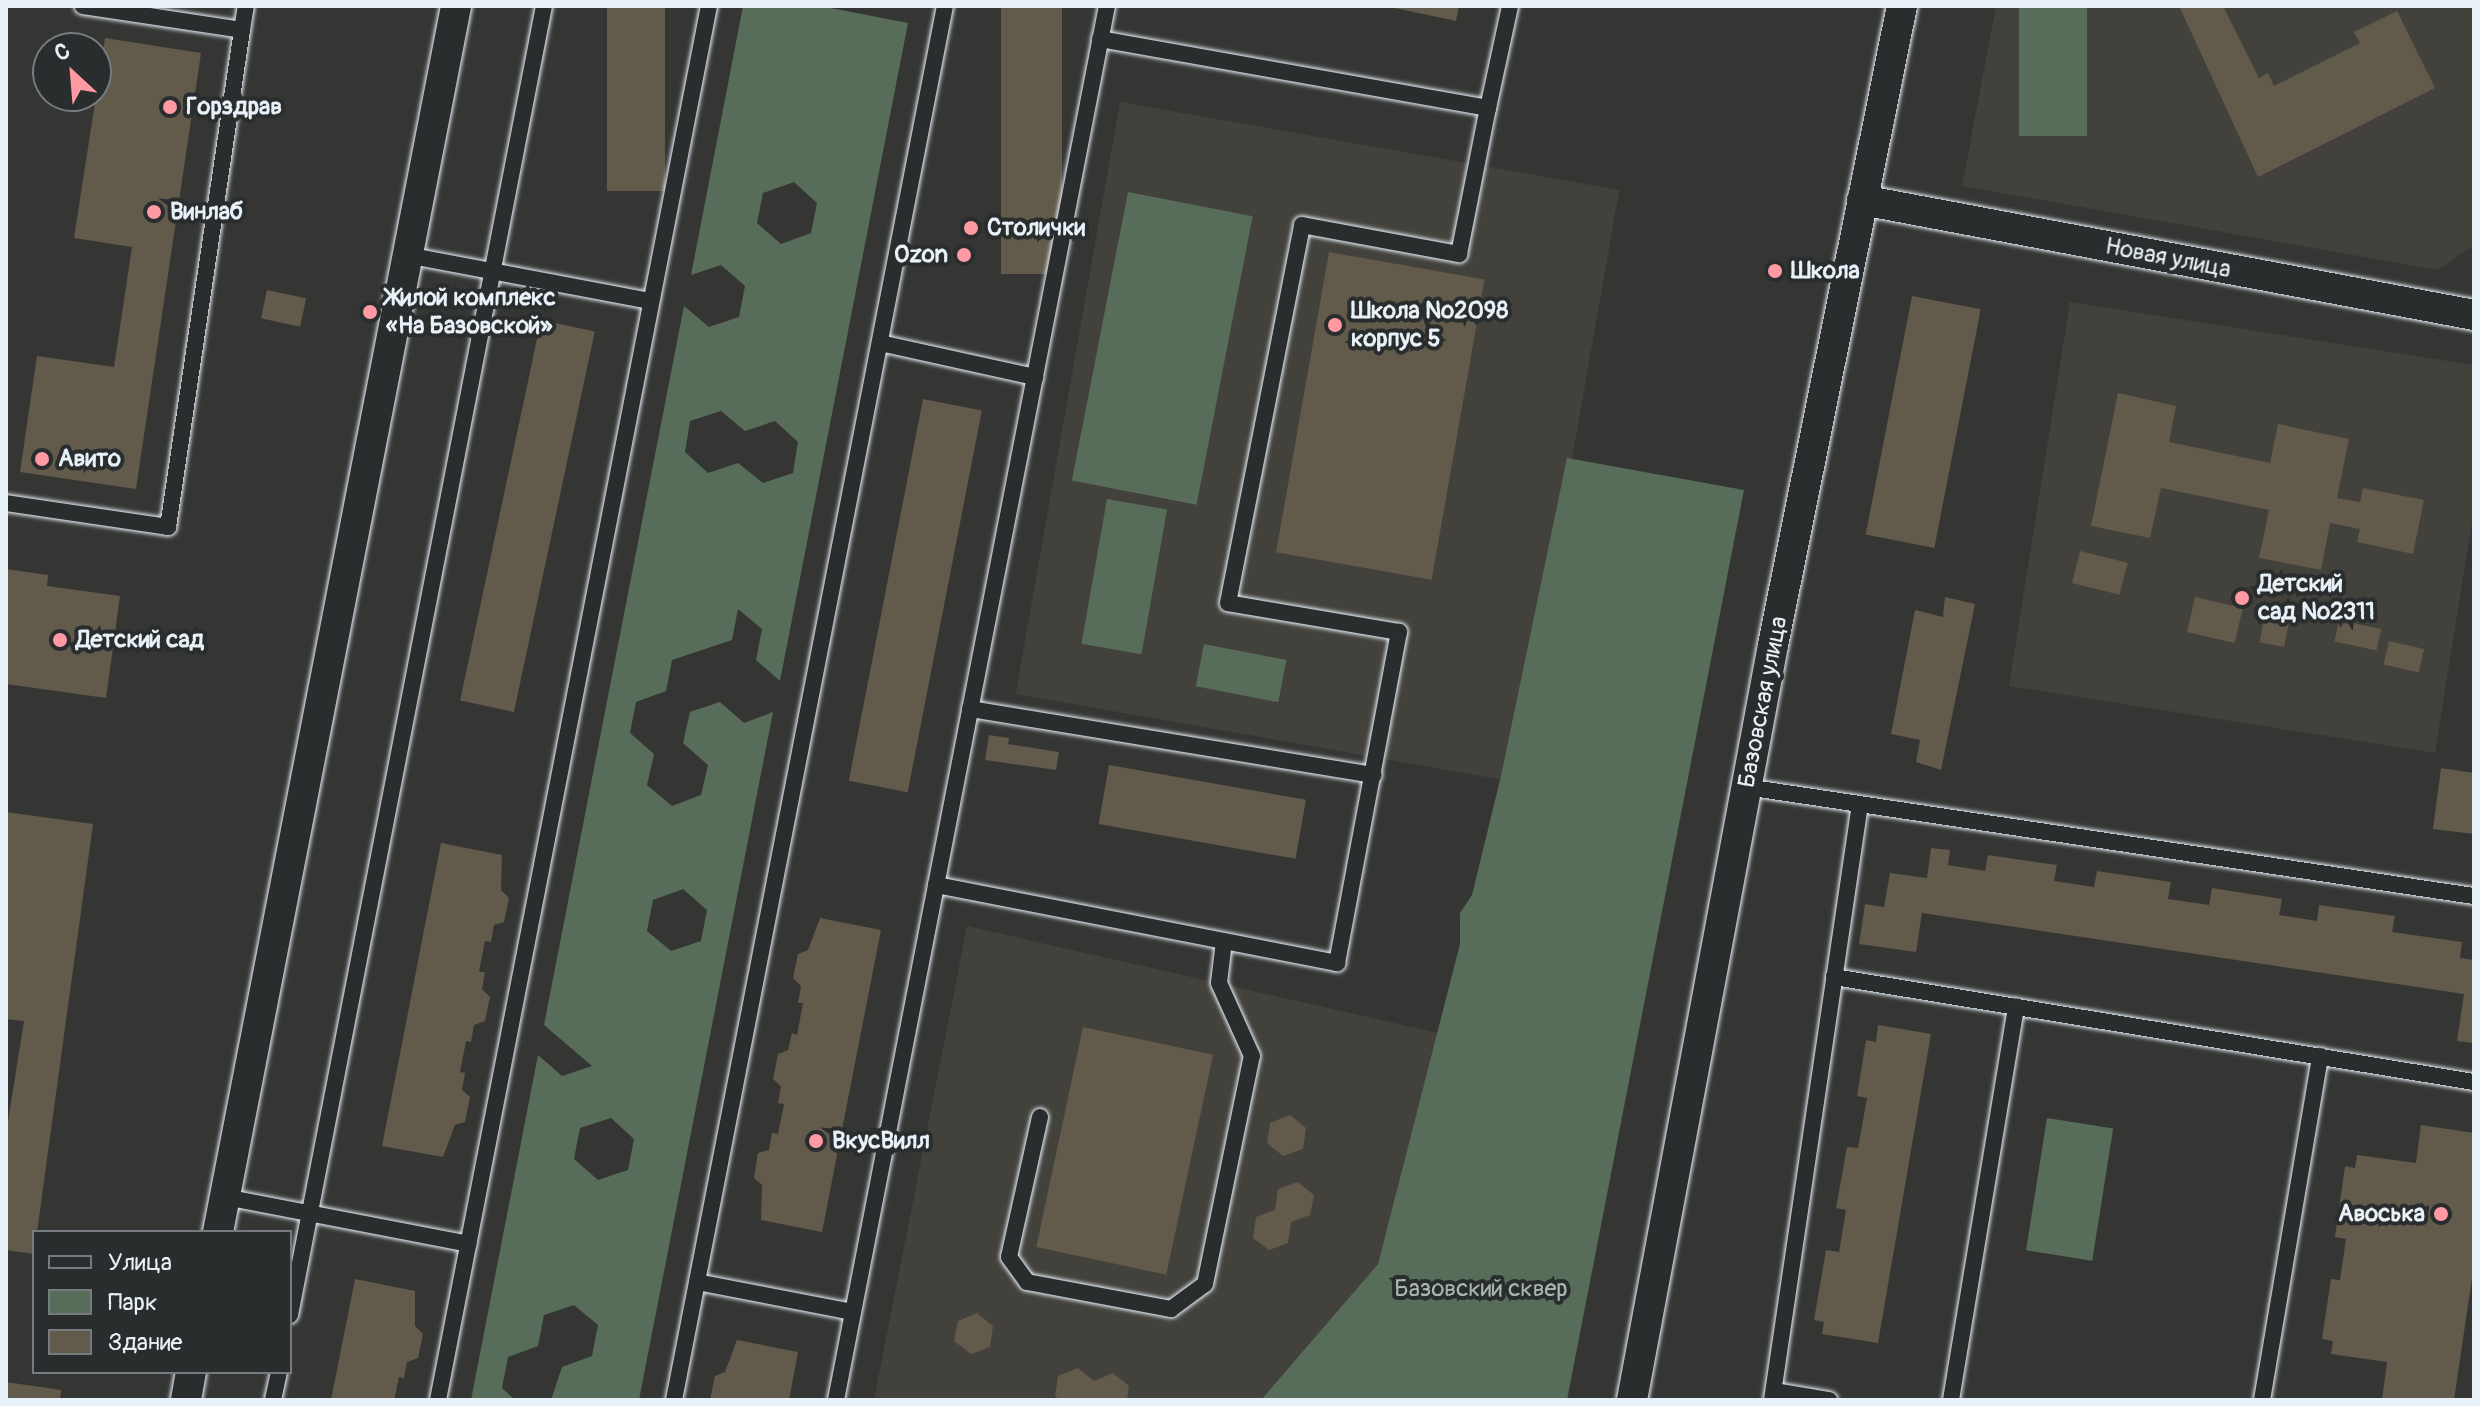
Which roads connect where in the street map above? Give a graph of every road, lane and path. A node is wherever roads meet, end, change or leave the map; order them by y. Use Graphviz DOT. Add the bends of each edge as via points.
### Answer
graph roads {
  1 [pos="83,6"];
  2 [pos="246,6"];
  3 [pos="456,6"];
  4 [pos="544,6"];
  5 [pos="709,6"];
  6 [pos="945,6"];
  7 [pos="1107,6"];
  8 [pos="1510,6"];
  9 [pos="1902,6"];
  10 [pos="242,30"];
  11 [pos="1100,39"];
  12 [pos="1488,108"];
  13 [pos="1862,200"];
  14 [pos="407,255"];
  15 [pos="493,271"];
  16 [pos="651,301"];
  17 [pos="2474,315"];
  18 [pos="880,343"];
  19 [pos="1035,377"];
  20 [pos="6,503"];
  21 [pos="970,709"];
  22 [pos="1374,775"];
  23 [pos="1746,787"];
  24 [pos="1860,804"];
  25 [pos="936,885"];
  26 [pos="2474,896"];
  27 [pos="1224,941"];
  28 [pos="1834,977"];
  29 [pos="2016,1006"];
  30 [pos="2320,1056"];
  31 [pos="2474,1082"];
  32 [pos="1040,1117"];
  33 [pos="225,1197"];
  34 [pos="310,1213"];
  35 [pos="218,1230"];
  36 [pos="468,1244"];
  37 [pos="697,1282"];
  38 [pos="292,1305"];
  39 [pos="853,1312"];
  40 [pos="191,1374"];
  41 [pos="279,1374"];
  42 [pos="1773,1396"];
  43 [pos="186,1400"];
  44 [pos="273,1400"];
  45 [pos="438,1400"];
  46 [pos="674,1400"];
  47 [pos="836,1400"];
  48 [pos="1632,1400"];
  49 [pos="1829,1400"];
  50 [pos="1951,1400"];
  51 [pos="2262,1400"];
  1 -- 10 [label="lane"];
  2 -- 10 [label="lane"];
  3 -- 14 [label="street"];
  4 -- 15 [label="lane"];
  5 -- 16 [label="lane"];
  6 -- 18 [label="lane"];
  7 -- 11 [label="lane"];
  8 -- 12 [label="lane"];
  9 -- 13 [label="street, Базовская улица"];
  10 -- 20 [label="lane" via="168,527"];
  11 -- 12 [label="lane"];
  11 -- 19 [label="lane"];
  12 -- 22 [label="lane" via="1459,254 1302,225 1228,603 1399,632"];
  13 -- 17 [label="street, Новая улица"];
  13 -- 23 [label="street, Базовская улица"];
  14 -- 15 [label="lane"];
  14 -- 33 [label="street"];
  15 -- 16 [label="lane"];
  15 -- 34 [label="lane"];
  16 -- 36 [label="lane"];
  18 -- 19 [label="lane"];
  18 -- 37 [label="lane"];
  19 -- 21 [label="lane"];
  21 -- 22 [label="lane"];
  21 -- 25 [label="lane"];
  22 -- 27 [label="lane" via="1337,963"];
  23 -- 24 [label="lane"];
  23 -- 48 [label="street, Базовская улица"];
  24 -- 26 [label="lane"];
  24 -- 28 [label="lane"];
  25 -- 27 [label="lane"];
  25 -- 39 [label="lane"];
  27 -- 32 [label="lane" via="1219,983 1252,1056 1205,1284 1171,1309 1027,1282 1009,1257"];
  28 -- 29 [label="lane"];
  28 -- 42 [label="lane"];
  29 -- 30 [label="lane"];
  29 -- 50 [label="lane"];
  30 -- 31 [label="lane"];
  30 -- 51 [label="lane"];
  33 -- 34 [label="lane"];
  33 -- 35 [label="street"];
  34 -- 36 [label="lane"];
  34 -- 38 [label="lane"];
  36 -- 45 [label="lane"];
  37 -- 39 [label="lane"];
  37 -- 46 [label="lane"];
  39 -- 47 [label="lane"];
  40 -- 43 [label="street"];
  41 -- 44 [label="lane"];
  42 -- 49 [label="lane"];
}
